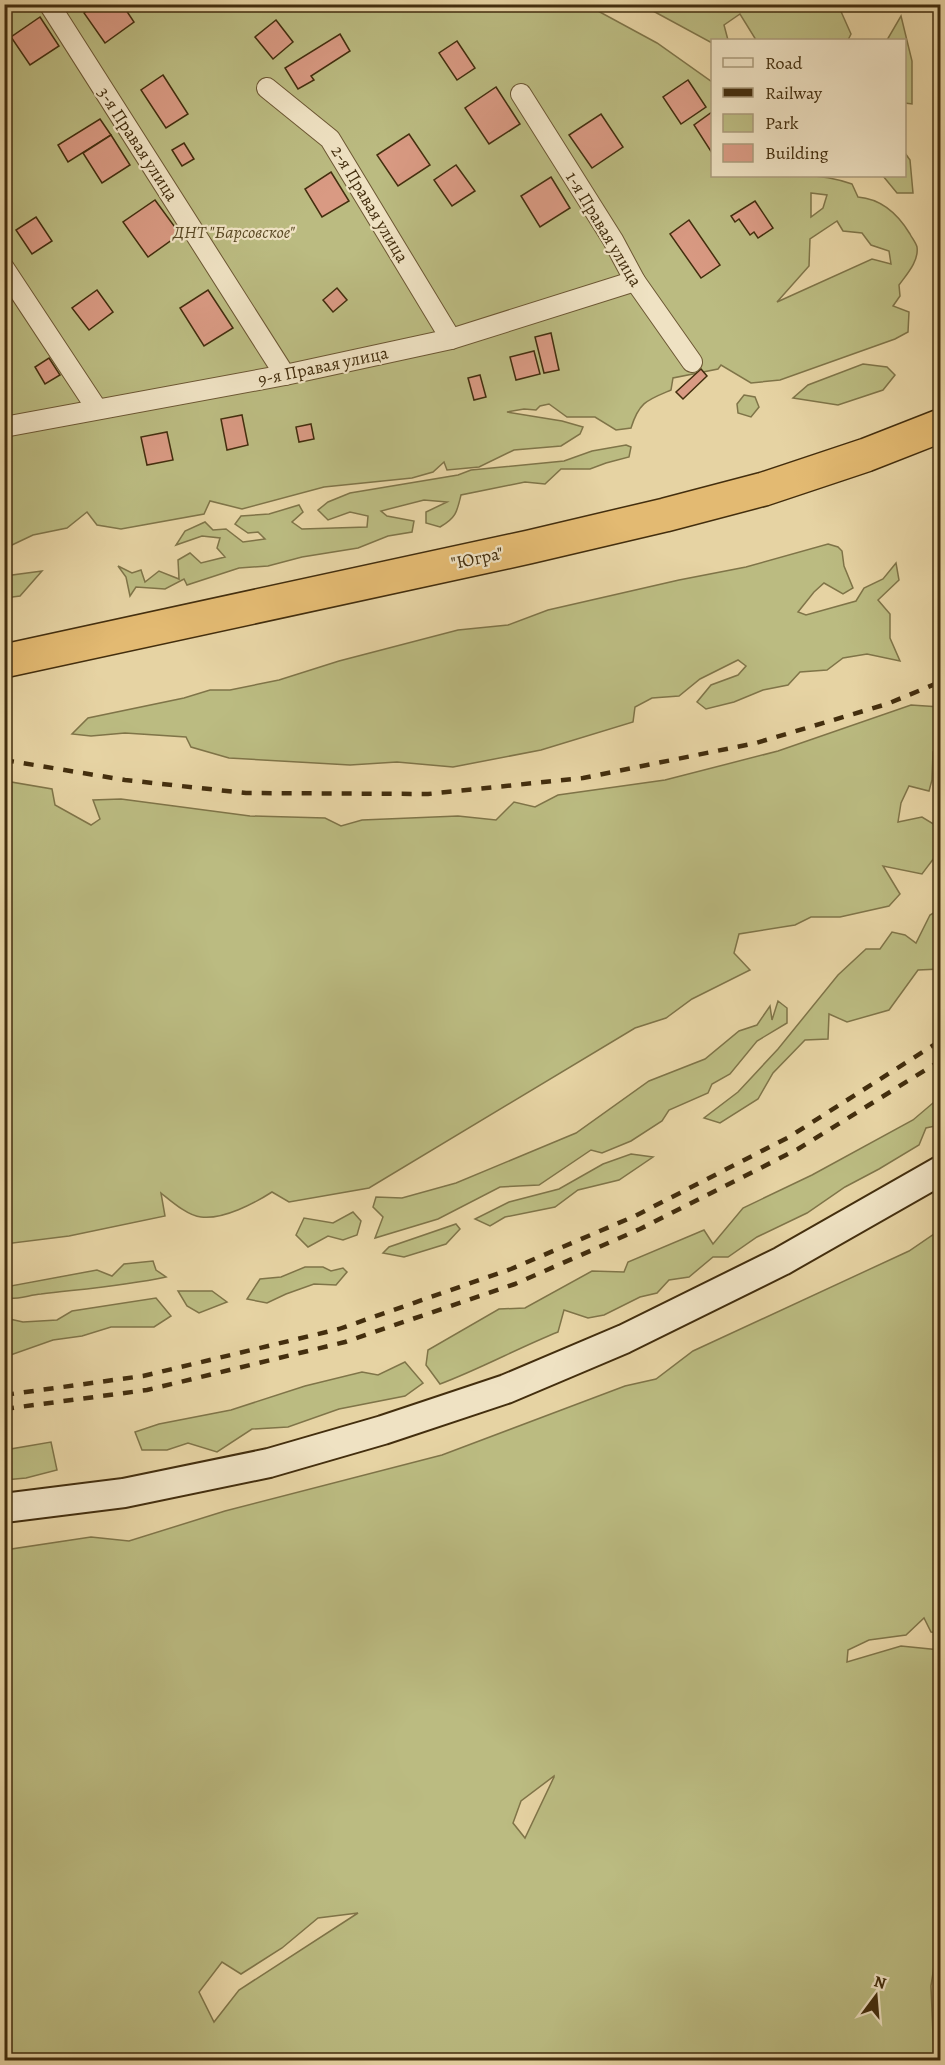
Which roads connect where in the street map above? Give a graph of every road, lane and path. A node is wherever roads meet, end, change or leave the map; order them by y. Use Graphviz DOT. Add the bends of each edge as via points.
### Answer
graph roads {
  1 [pos="49,4"];
  2 [pos="267,88"];
  3 [pos="520,94"];
  4 [pos="4,268"];
  5 [pos="635,281"];
  6 [pos="451,339"];
  7 [pos="692,362"];
  8 [pos="285,375"];
  9 [pos="96,409"];
  10 [pos="940,426"];
  11 [pos="4,427"];
  12 [pos="4,661"];
  13 [pos="940,1171"];
  14 [pos="4,1508"];
  1 -- 8 [label="street, 3-я Правая улица"];
  2 -- 6 [label="street, 2-я Правая улица" via="330,139"];
  3 -- 5 [label="street, 1-я Правая улица"];
  4 -- 9 [label="street"];
  5 -- 6 [label="street, 9-я Правая улица"];
  5 -- 7 [label="street, 1-я Правая улица"];
  6 -- 8 [label="street, 9-я Правая улица"];
  8 -- 9 [label="street, 9-я Правая улица"];
  9 -- 11 [label="street, 9-я Правая улица"];
  10 -- 12 [label="highway, \"Югра\"" via="764,489 665,515"];
  13 -- 14 [label="main road" via="782,1261 624,1339 506,1389 269,1463 124,1493"];
}
